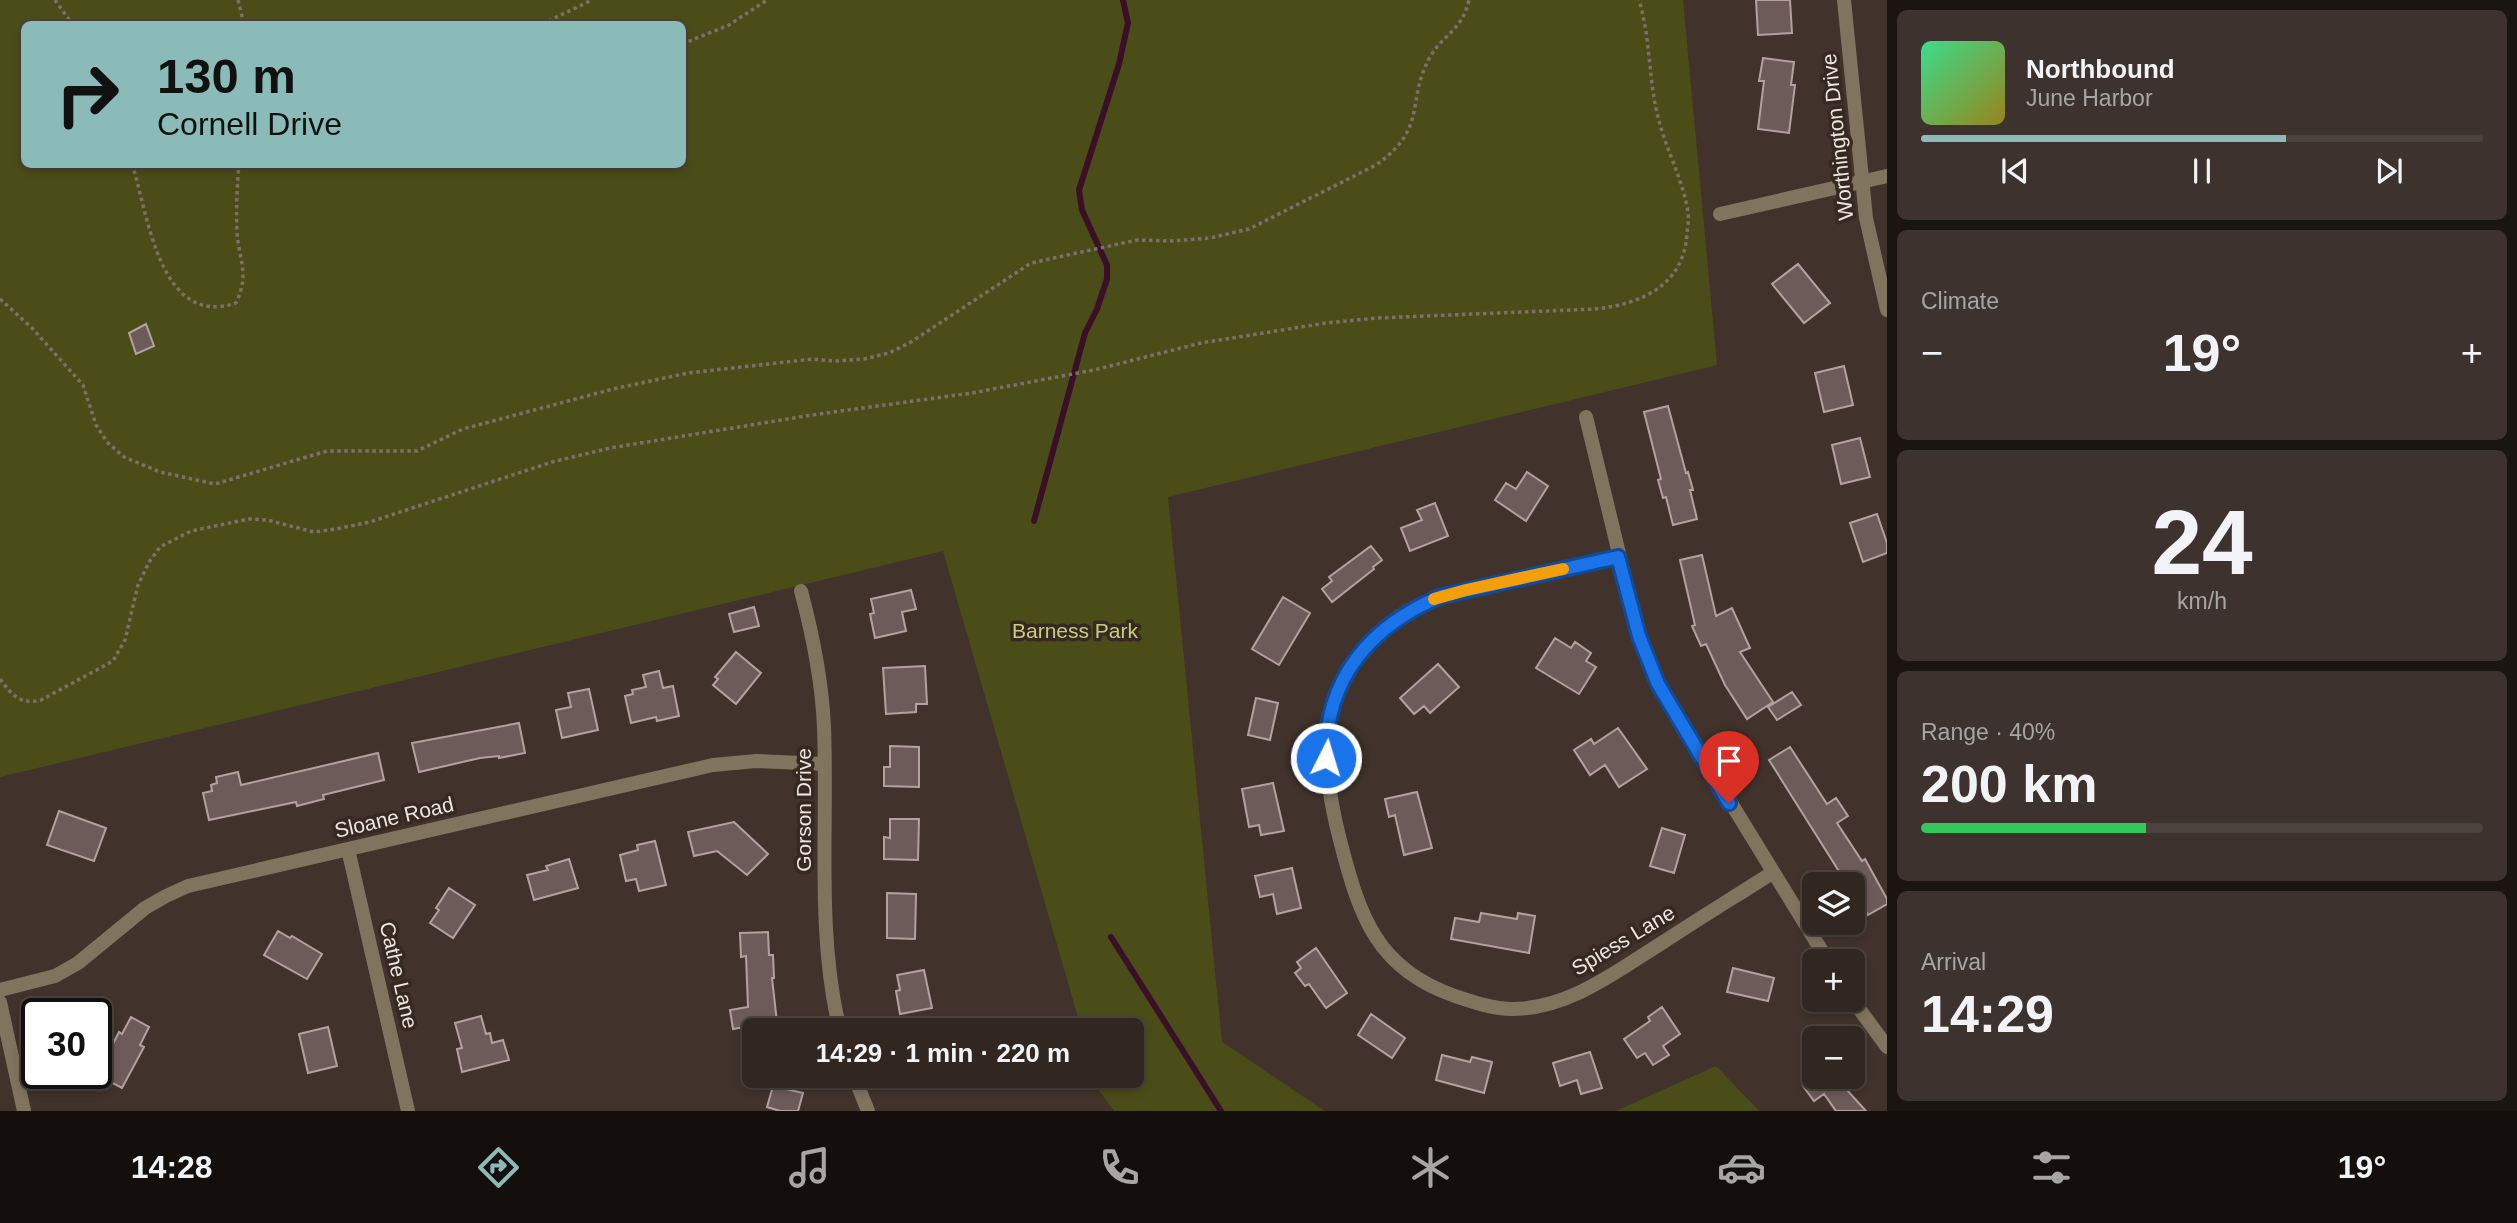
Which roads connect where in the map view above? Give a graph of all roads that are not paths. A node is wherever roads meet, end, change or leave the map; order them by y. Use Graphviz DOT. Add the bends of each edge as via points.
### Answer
graph roads {
  1 [pos="1844,0"];
  2 [pos="1887,176"];
  3 [pos="1862,181"];
  4 [pos="1720,214"];
  5 [pos="1887,310"];
  6 [pos="1586,417"];
  7 [pos="1618,557"];
  8 [pos="801,591"];
  9 [pos="824,764"];
  10 [pos="348,849"];
  11 [pos="1772,873"];
  12 [pos="1820,949"];
  13 [pos="0,990"];
  14 [pos="0,1002"];
  15 [pos="1862,1012"];
  16 [pos="837,1018"];
  17 [pos="1887,1046"];
  18 [pos="859,1088"];
  19 [pos="24,1111"];
  20 [pos="408,1111"];
  21 [pos="868,1111"];
  1 -- 3 [label="street, Worthington Drive"];
  2 -- 3 [label="street"];
  3 -- 4 [label="street"];
  3 -- 5 [label="street, Worthington Drive"];
  6 -- 7 [label="street"];
  7 -- 11 [label="street" via="1639,636 1658,684"];
  7 -- 11 [label="street, Spiess Lane" via="1430,601 1383,629 1349,670 1330,715 1326,773 1343,855 1364,920 1383,948 1416,979 1476,1003 1511,1009 1543,1005 1592,987"];
  8 -- 9 [label="street, Gorson Drive" via="818,667"];
  9 -- 10 [label="street, Sloane Road" via="756,761 713,765"];
  9 -- 16 [label="street, Gorson Drive" via="824,928"];
  10 -- 13 [label="street, Sloane Road" via="188,886 145,908 55,976"];
  10 -- 20 [label="street, Cathe Lane"];
  11 -- 12 [label="street"];
  14 -- 19 [label="street"];
  15 -- 17 [label="street"];
  18 -- 21 [label="street"];
}
